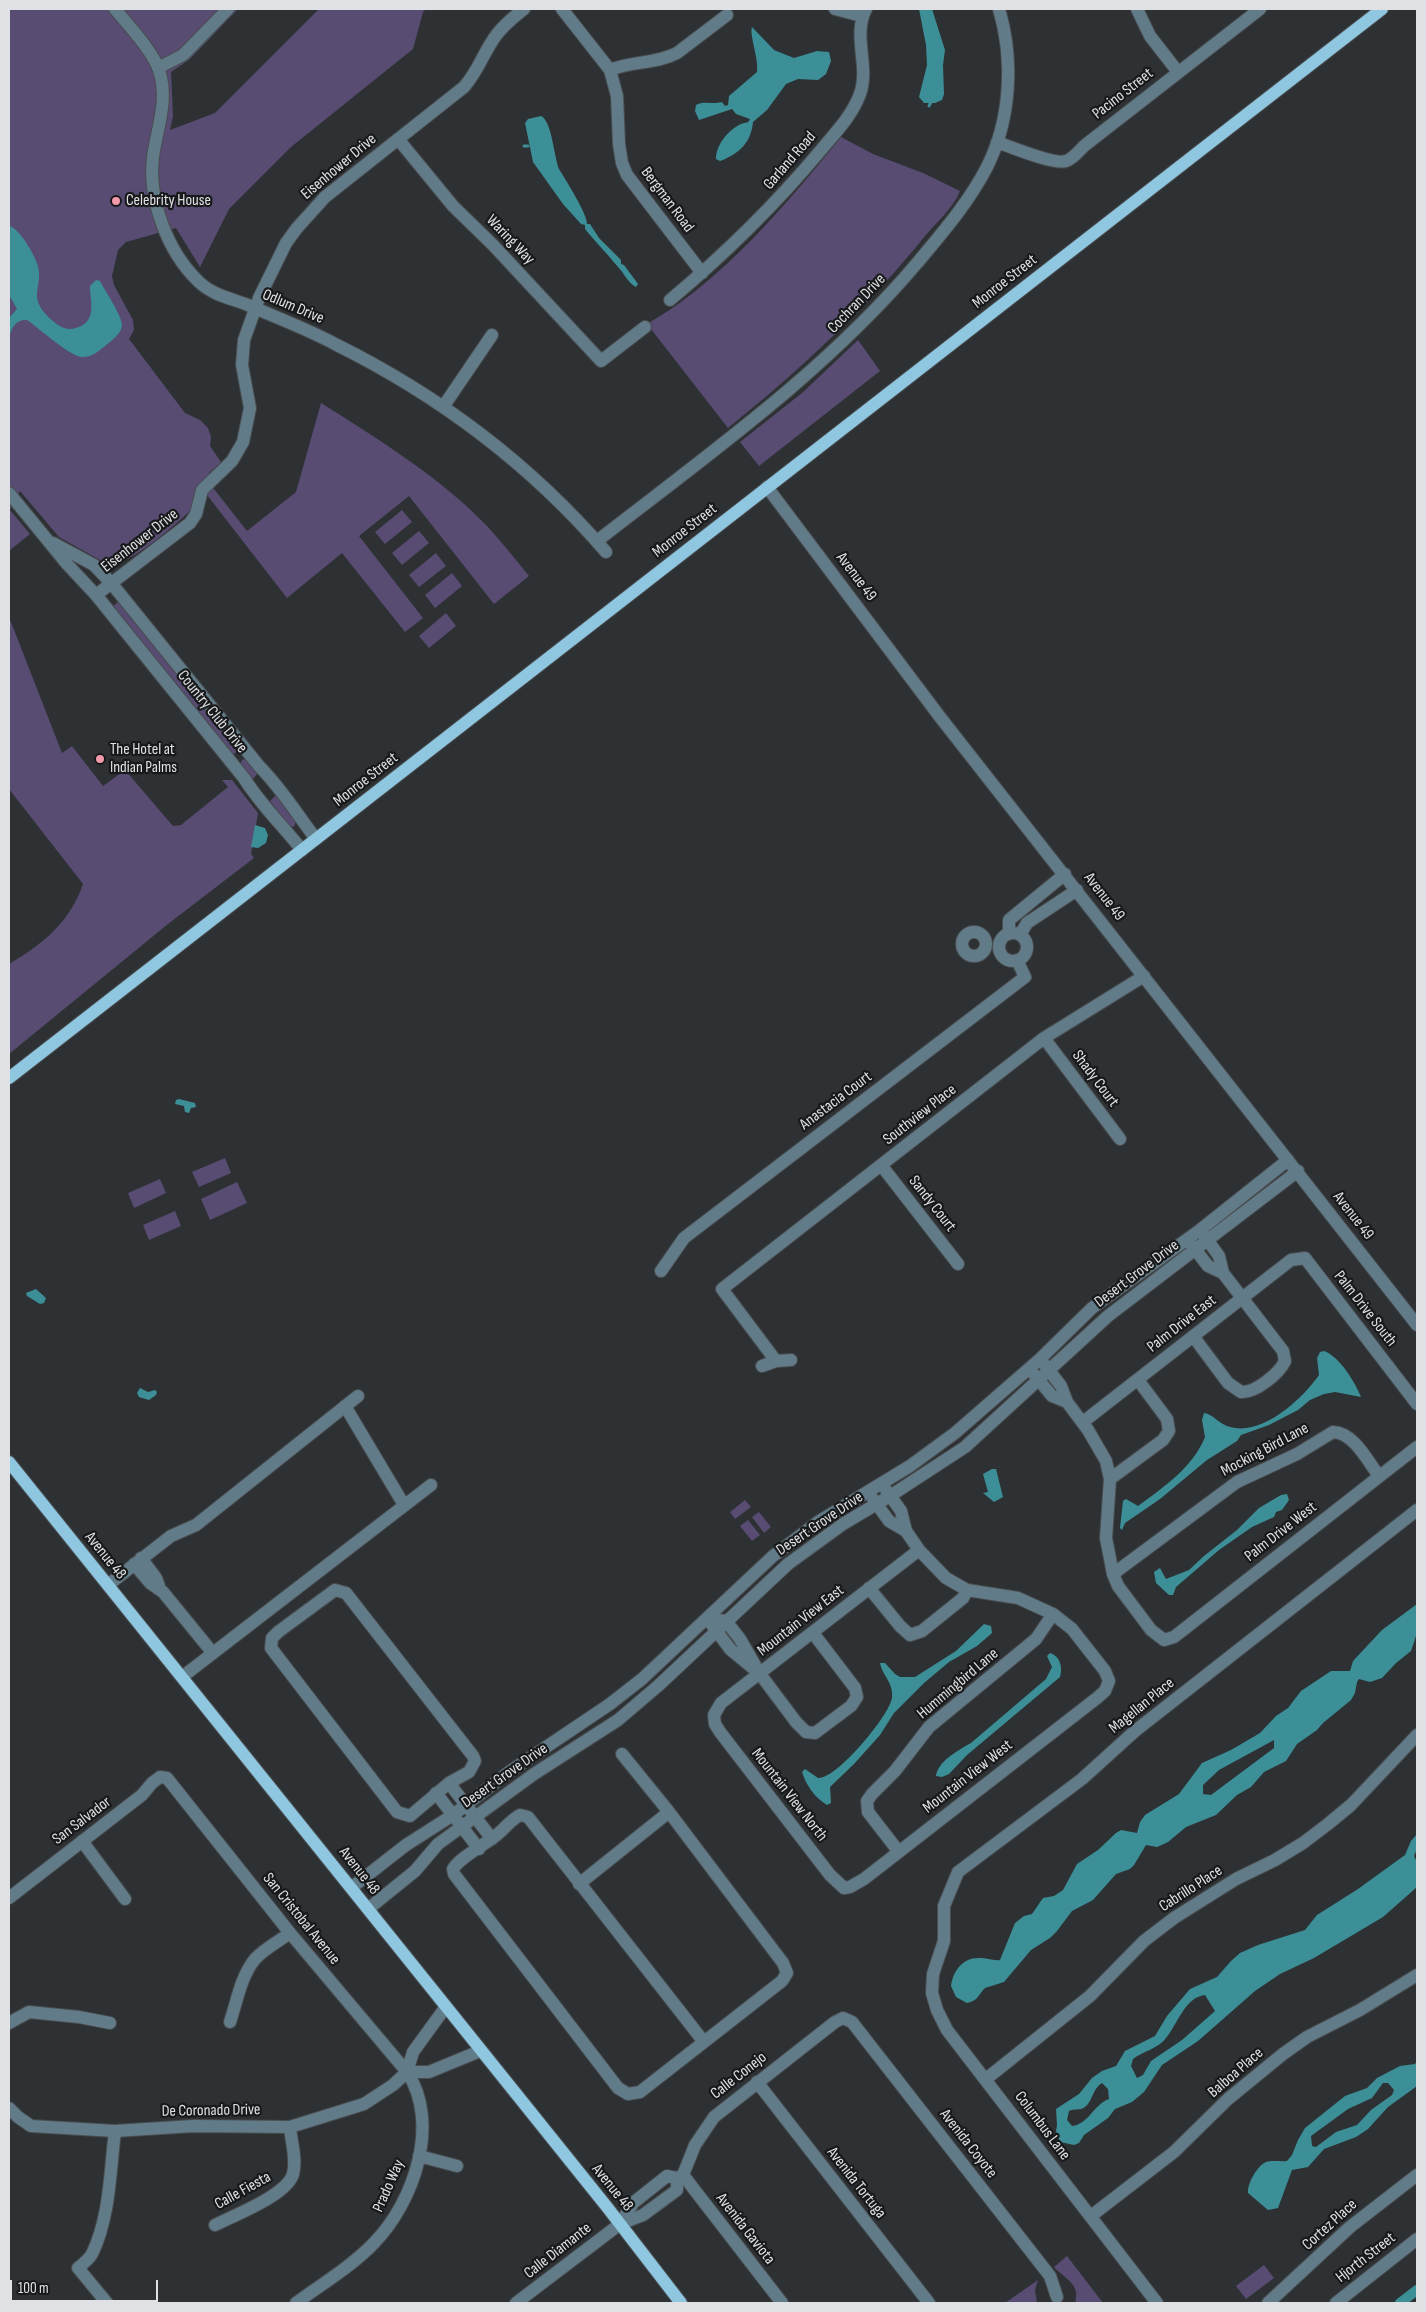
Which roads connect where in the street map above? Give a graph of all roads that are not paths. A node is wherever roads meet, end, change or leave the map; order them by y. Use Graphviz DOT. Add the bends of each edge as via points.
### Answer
graph roads {
  1 [pos="115,9"];
  2 [pos="228,9"];
  3 [pos="524,9"];
  4 [pos="562,9"];
  5 [pos="835,9"];
  6 [pos="999,9"];
  7 [pos="1137,9"];
  8 [pos="1260,9"];
  9 [pos="1382,9"];
  10 [pos="864,12"];
  11 [pos="726,14"];
  12 [pos="158,68"];
  13 [pos="610,70"];
  14 [pos="1178,72"];
  15 [pos="398,139"];
  16 [pos="997,142"];
  17 [pos="702,273"];
  18 [pos="670,300"];
  19 [pos="255,308"];
  20 [pos="644,327"];
  21 [pos="492,335"];
  22 [pos="443,407"];
  23 [pos="767,487"];
  24 [pos="9,493"];
  25 [pos="47,540"];
  26 [pos="597,541"];
  27 [pos="606,552"];
  28 [pos="112,584"];
  29 [pos="96,595"];
  30 [pos="316,839"];
  31 [pos="302,850"];
  32 [pos="1065,874"];
  33 [pos="1077,890"];
  34 [pos="1014,934"];
  35 [pos="1017,960"];
  36 [pos="1144,976"];
  37 [pos="1044,1038"];
  38 [pos="9,1078"];
  39 [pos="1120,1139"];
  40 [pos="1288,1160"];
  41 [pos="881,1166"];
  42 [pos="1298,1172"];
  43 [pos="1200,1230"];
  44 [pos="1187,1239"];
  45 [pos="1208,1241"];
  46 [pos="1195,1250"];
  47 [pos="1305,1258"];
  48 [pos="958,1264"];
  49 [pos="661,1271"];
  50 [pos="1223,1273"];
  51 [pos="1242,1297"];
  52 [pos="1417,1325"];
  53 [pos="1193,1336"];
  54 [pos="1040,1359"];
  55 [pos="791,1360"];
  56 [pos="776,1361"];
  57 [pos="762,1366"];
  58 [pos="1030,1368"];
  59 [pos="1049,1370"];
  60 [pos="1039,1380"];
  61 [pos="1138,1380"];
  62 [pos="358,1396"];
  63 [pos="1067,1402"];
  64 [pos="1417,1404"];
  65 [pos="345,1406"];
  66 [pos="1083,1422"];
  67 [pos="1417,1447"];
  68 [pos="9,1462"];
  69 [pos="1379,1476"];
  70 [pos="1110,1479"];
  71 [pos="881,1483"];
  72 [pos="431,1484"];
  73 [pos="868,1491"];
  74 [pos="890,1496"];
  75 [pos="404,1505"];
  76 [pos="877,1505"];
  77 [pos="1417,1510"];
  78 [pos="906,1531"];
  79 [pos="919,1550"];
  80 [pos="137,1561"];
  81 [pos="1113,1574"];
  82 [pos="108,1585"];
  83 [pos="869,1588"];
  84 [pos="967,1590"];
  85 [pos="1052,1614"];
  86 [pos="707,1617"];
  87 [pos="726,1621"];
  88 [pos="716,1631"];
  89 [pos="813,1633"];
  90 [pos="212,1652"];
  91 [pos="760,1674"];
  92 [pos="182,1676"];
  93 [pos="715,1724"];
  94 [pos="1417,1735"];
  95 [pos="622,1754"];
  96 [pos="449,1783"];
  97 [pos="173,1784"];
  98 [pos="436,1793"];
  99 [pos="466,1805"];
  100 [pos="669,1812"];
  101 [pos="453,1815"];
  102 [pos="475,1816"];
  103 [pos="462,1826"];
  104 [pos="428,1832"];
  105 [pos="492,1839"];
  106 [pos="82,1841"];
  107 [pos="438,1844"];
  108 [pos="479,1849"];
  109 [pos="899,1852"];
  110 [pos="579,1884"];
  111 [pos="839,1885"];
  112 [pos="351,1888"];
  113 [pos="9,1898"];
  114 [pos="125,1899"];
  115 [pos="368,1909"];
  116 [pos="290,1932"];
  117 [pos="940,1957"];
  118 [pos="1417,1975"];
  119 [pos="446,2008"];
  120 [pos="843,2018"];
  121 [pos="230,2022"];
  122 [pos="110,2023"];
  123 [pos="9,2024"];
  124 [pos="704,2042"];
  125 [pos="480,2051"];
  126 [pos="407,2072"];
  127 [pos="986,2079"];
  128 [pos="757,2082"];
  129 [pos="9,2108"];
  130 [pos="9,2124"];
  131 [pos="31,2126"];
  132 [pos="290,2126"];
  133 [pos="115,2131"];
  134 [pos="420,2156"];
  135 [pos="457,2166"];
  136 [pos="1417,2175"];
  137 [pos="680,2177"];
  138 [pos="1091,2216"];
  139 [pos="215,2224"];
  140 [pos="620,2224"];
  141 [pos="1417,2239"];
  142 [pos="1057,2297"];
  143 [pos="1155,2302"];
  144 [pos="107,2303"];
  145 [pos="296,2303"];
  146 [pos="516,2303"];
  147 [pos="681,2303"];
  148 [pos="782,2303"];
  149 [pos="929,2303"];
  150 [pos="1268,2303"];
  151 [pos="1336,2303"];
  1 -- 12 [label="street, Odlum Drive"];
  2 -- 12 [label="street" via="183,54"];
  3 -- 15 [label="street, Eisenhower Drive" via="499,31 480,67 464,87"];
  4 -- 13 [label="street, Bergman Road"];
  5 -- 10 [label="street"];
  6 -- 16 [label="street, Cochran Drive" via="1008,54 1008,81 1006,110"];
  7 -- 14 [label="street" via="1150,36"];
  8 -- 14 [label="street, Pacino Street"];
  9 -- 23 [label="main road, Monroe Street"];
  10 -- 17 [label="street, Garland Road" via="860,44 863,79 860,95 849,116 785,192"];
  11 -- 13 [label="street" via="677,53"];
  12 -- 19 [label="street, Odlum Drive" via="163,91 162,114 152,171 154,194 164,227 182,261 198,281 218,294"];
  13 -- 17 [label="street, Bergman Road" via="617,96 622,163"];
  14 -- 16 [label="street, Pacino Street" via="1064,162 1051,162"];
  15 -- 19 [label="street, Eisenhower Drive" via="325,197 303,220 276,260"];
  15 -- 20 [label="street, Waring Way" via="453,206 601,361"];
  16 -- 26 [label="street, Cochran Drive" via="971,195 898,285 853,333 773,404"];
  17 -- 18 [label="street, Garland Road"];
  19 -- 22 [label="street, Odlum Drive" via="352,352"];
  19 -- 28 [label="street, Eisenhower Drive" via="242,353 250,408 239,451 202,490 196,514 190,523"];
  21 -- 22 [label="street"];
  22 -- 26 [label="street, Odlum Drive" via="523,467"];
  23 -- 30 [label="main road, Monroe Street"];
  23 -- 32 [label="street, Avenue 49" via="940,717"];
  24 -- 25 [label="street, Country Club Drive"];
  25 -- 28 [label="street, Country Club Drive" via="94,565"];
  25 -- 29 [label="street, Country Club Drive"];
  26 -- 27 [label="street, Odlum Drive"];
  28 -- 29 [label="street, Eisenhower Drive"];
  28 -- 30 [label="street, Country Club Drive" via="276,783"];
  29 -- 31 [label="street, Country Club Drive"];
  30 -- 31 [label="main road, Monroe Street"];
  31 -- 38 [label="main road, Monroe Street"];
  32 -- 33 [label="street, Avenue 49"];
  32 -- 34 [label="street" via="1009,920"];
  33 -- 34 [label="street"];
  33 -- 36 [label="street, Avenue 49"];
  34 -- 35 [label="street, Anastacia Court" via="1026,943 1027,948 1022,958"];
  34 -- 35 [label="street" via="1004,936 993,945 1002,956"];
  35 -- 49 [label="street, Anastacia Court" via="1025,977 684,1238"];
  36 -- 37 [label="street, Southview Place"];
  36 -- 40 [label="street, Avenue 49"];
  37 -- 39 [label="street, Shady Court"];
  37 -- 41 [label="street, Southview Place"];
  40 -- 42 [label="street, Avenue 49"];
  40 -- 43 [label="street, Desert Grove Drive"];
  41 -- 48 [label="street, Sandy Court"];
  41 -- 56 [label="street, Southview Place" via="722,1289"];
  42 -- 45 [label="street, Desert Grove Drive"];
  42 -- 52 [label="street, Avenue 49"];
  43 -- 44 [label="street, Desert Grove Drive"];
  43 -- 45 [label="street"];
  44 -- 46 [label="street"];
  44 -- 54 [label="street, Desert Grove Drive" via="1092,1308"];
  45 -- 46 [label="street, Desert Grove Drive"];
  45 -- 50 [label="street" via="1219,1256"];
  46 -- 50 [label="street" via="1208,1266"];
  46 -- 59 [label="street, Desert Grove Drive" via="1108,1316"];
  47 -- 51 [label="street, Palm Drive East" via="1291,1260"];
  47 -- 64 [label="street, Palm Drive South"];
  50 -- 51 [label="street"];
  51 -- 53 [label="street, Palm Drive East"];
  51 -- 53 [label="street" via="1283,1351 1285,1361 1278,1372 1252,1391 1235,1390"];
  53 -- 61 [label="street, Palm Drive East"];
  54 -- 58 [label="street, Desert Grove Drive"];
  54 -- 59 [label="street"];
  55 -- 56 [label="street"];
  56 -- 57 [label="street"];
  58 -- 60 [label="street"];
  58 -- 71 [label="street, Desert Grove Drive" via="955,1434"];
  59 -- 60 [label="street, Desert Grove Drive"];
  59 -- 63 [label="street" via="1061,1386"];
  60 -- 63 [label="street" via="1052,1396"];
  60 -- 74 [label="street, Desert Grove Drive" via="965,1447"];
  61 -- 66 [label="street, Palm Drive East"];
  61 -- 70 [label="street" via="1167,1419 1169,1431 1163,1440"];
  62 -- 65 [label="street"];
  63 -- 66 [label="street"];
  65 -- 75 [label="street"];
  65 -- 80 [label="street" via="196,1525 170,1536"];
  66 -- 70 [label="street" via="1100,1449"];
  67 -- 69 [label="street, Palm Drive West"];
  68 -- 82 [label="main road, Avenue 48"];
  69 -- 81 [label="street, Mocking Bird Lane" via="1351,1439 1333,1432 1297,1454 1237,1482"];
  69 -- 81 [label="street, Palm Drive West" via="1174,1637 1164,1640 1151,1630 1118,1586"];
  70 -- 81 [label="street" via="1106,1538"];
  71 -- 73 [label="street, Desert Grove Drive"];
  71 -- 74 [label="street"];
  72 -- 75 [label="street"];
  73 -- 76 [label="street"];
  73 -- 86 [label="street, Desert Grove Drive" via="818,1522 773,1556"];
  74 -- 76 [label="street, Desert Grove Drive"];
  74 -- 78 [label="street" via="901,1511"];
  75 -- 90 [label="street"];
  76 -- 78 [label="street" via="888,1522"];
  76 -- 87 [label="street, Desert Grove Drive" via="843,1524 788,1564"];
  77 -- 117 [label="street, Magellan Place" via="1135,1731 1082,1779 958,1872 944,1906 944,1941"];
  78 -- 79 [label="street"];
  79 -- 83 [label="street, Mountain View East"];
  79 -- 84 [label="street" via="946,1578"];
  80 -- 82 [label="street"];
  80 -- 90 [label="street" via="156,1578 160,1588"];
  82 -- 92 [label="main road, Avenue 48"];
  83 -- 84 [label="street" via="910,1635 922,1631 963,1598"];
  83 -- 89 [label="street, Mountain View East"];
  84 -- 85 [label="street" via="1018,1598"];
  85 -- 109 [label="street, Hummingbird Lane" via="1036,1640 929,1727 900,1766 867,1801 868,1812"];
  85 -- 109 [label="street, Mountain View West" via="1072,1629 1105,1671 1109,1681 1105,1691"];
  86 -- 87 [label="street"];
  86 -- 88 [label="street"];
  86 -- 99 [label="street, Desert Grove Drive" via="642,1679 610,1704"];
  87 -- 88 [label="street, Desert Grove Drive"];
  87 -- 91 [label="street"];
  88 -- 91 [label="street" via="730,1649"];
  88 -- 102 [label="street, Desert Grove Drive" via="618,1720"];
  89 -- 91 [label="street, Mountain View East"];
  89 -- 91 [label="street" via="855,1688 855,1701 843,1712 815,1733 806,1732"];
  90 -- 92 [label="street"];
  91 -- 93 [label="street, Mountain View East" via="716,1709"];
  92 -- 112 [label="main road, Avenue 48"];
  93 -- 111 [label="street, Mountain View North"];
  94 -- 127 [label="street, Cabrillo Place" via="1351,1805 1303,1844 1236,1879 1174,1918 1144,1941 1090,1996"];
  95 -- 100 [label="street"];
  96 -- 98 [label="street"];
  96 -- 98 [label="street" via="469,1772 474,1756 346,1593 331,1591 272,1638 274,1654 397,1812 406,1816 415,1814"];
  96 -- 99 [label="street"];
  97 -- 106 [label="street, San Salvador" via="160,1776 142,1795"];
  97 -- 116 [label="street, San Cristobal Avenue"];
  98 -- 101 [label="street"];
  99 -- 101 [label="street, Desert Grove Drive"];
  99 -- 102 [label="street"];
  100 -- 110 [label="street"];
  100 -- 124 [label="street" via="783,1963 787,1973 782,1981"];
  101 -- 103 [label="street"];
  101 -- 104 [label="street, Desert Grove Drive"];
  102 -- 103 [label="street, Desert Grove Drive"];
  102 -- 105 [label="street"];
  103 -- 107 [label="street, Desert Grove Drive"];
  103 -- 108 [label="street"];
  104 -- 107 [label="street"];
  104 -- 112 [label="street, Desert Grove Drive"];
  105 -- 108 [label="street"];
  105 -- 110 [label="street" via="517,1816 528,1817"];
  106 -- 113 [label="street, San Salvador"];
  106 -- 114 [label="street"];
  107 -- 115 [label="street, Desert Grove Drive" via="415,1871"];
  108 -- 124 [label="street" via="455,1866 453,1869 458,1880 618,2088 628,2094 640,2092"];
  109 -- 111 [label="street, Mountain View West" via="857,1884 844,1888"];
  110 -- 124 [label="street"];
  112 -- 115 [label="main road, Avenue 48"];
  115 -- 119 [label="main road, Avenue 48"];
  116 -- 121 [label="street" via="256,1958 243,1980"];
  116 -- 126 [label="street, San Cristobal Avenue"];
  117 -- 127 [label="street, Columbus Lane" via="933,1974 932,1993 937,2010 947,2030"];
  118 -- 138 [label="street, Balboa Place" via="1283,2054 1228,2099 1174,2152"];
  119 -- 125 [label="main road, Avenue 48"];
  119 -- 126 [label="street, De Coronado Drive" via="413,2052"];
  120 -- 128 [label="street, Calle Conejo"];
  120 -- 142 [label="street, Avenida Coyote" via="852,2022 1050,2276"];
  122 -- 123 [label="street" via="30,2012"];
  125 -- 126 [label="street" via="429,2072"];
  125 -- 140 [label="main road, Avenue 48"];
  126 -- 132 [label="street, De Coronado Drive" via="364,2104"];
  126 -- 134 [label="street, Prado Way" via="414,2083 423,2126"];
  127 -- 138 [label="street, Columbus Lane"];
  128 -- 137 [label="street, Calle Conejo" via="714,2117 694,2145"];
  128 -- 149 [label="street, Avenida Tortuga"];
  129 -- 131 [label="street"];
  130 -- 131 [label="street, De Coronado Drive"];
  131 -- 133 [label="street, De Coronado Drive"];
  132 -- 133 [label="street, De Coronado Drive" via="193,2126"];
  132 -- 139 [label="street, Calle Fiesta" via="294,2162 290,2181 276,2194"];
  133 -- 144 [label="street" via="109,2187 100,2229 91,2256 78,2268"];
  134 -- 135 [label="street"];
  134 -- 145 [label="street, Prado Way" via="400,2208 384,2232 352,2263"];
  136 -- 150 [label="street, Cortez Place" via="1350,2227"];
  137 -- 140 [label="street, Calle Conejo" via="677,2190 643,2215"];
  137 -- 148 [label="street, Avenida Gaviota"];
  138 -- 143 [label="street, Columbus Lane"];
  140 -- 146 [label="street, Calle Diamante"];
  140 -- 147 [label="main road, Avenue 48"];
  141 -- 151 [label="street, Hjorth Street"];
}
